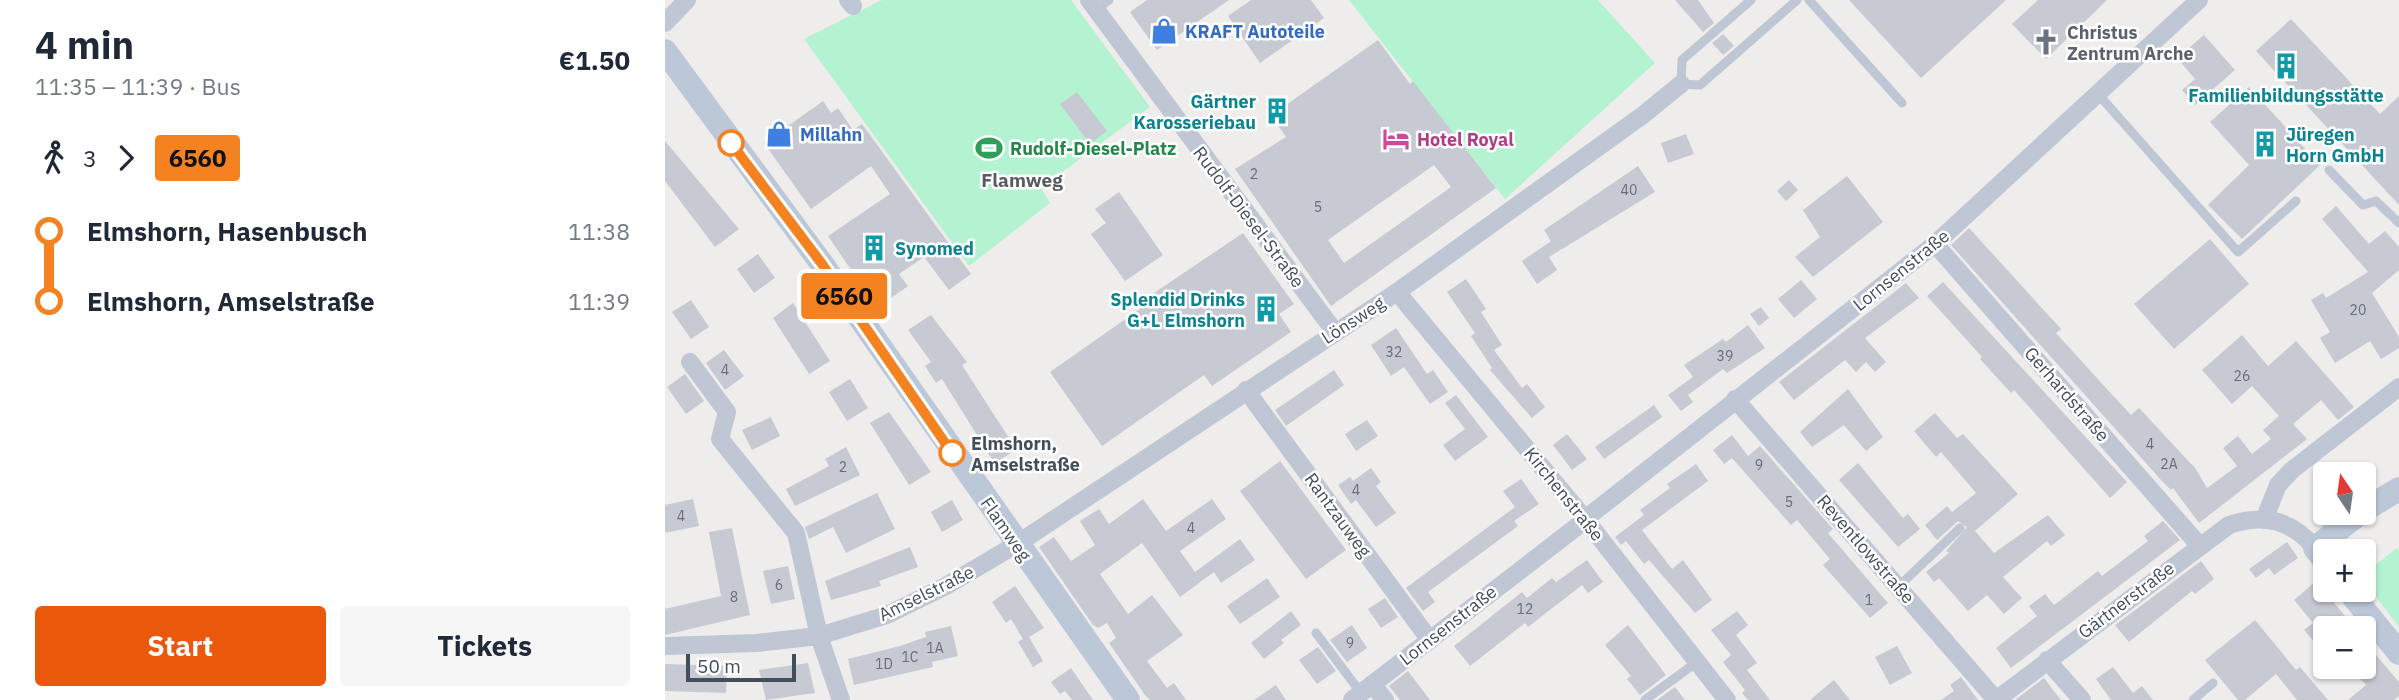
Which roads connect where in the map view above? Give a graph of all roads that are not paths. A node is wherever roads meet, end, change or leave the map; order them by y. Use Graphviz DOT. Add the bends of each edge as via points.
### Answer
graph roads {
  1 [pos="687,0"];
  2 [pos="1751,0"];
  3 [pos="1797,0"];
  4 [pos="1809,0"];
  5 [pos="1098,3"];
  6 [pos="2191,4"];
  7 [pos="665,23"];
  8 [pos="665,51"];
  9 [pos="1681,84"];
  10 [pos="2098,94"];
  11 [pos="1902,103"];
  12 [pos="2329,170"];
  13 [pos="2296,201"];
  14 [pos="2399,223"];
  15 [pos="1935,244"];
  16 [pos="1397,292"];
  17 [pos="1335,332"];
  18 [pos="690,362"];
  19 [pos="2399,387"];
  20 [pos="1246,390"];
  21 [pos="1735,399"];
  22 [pos="2399,489"];
  23 [pos="2377,503"];
  24 [pos="2264,520"];
  25 [pos="1582,522"];
  26 [pos="2349,525"];
  27 [pos="1960,528"];
  28 [pos="2336,539"];
  29 [pos="1017,544"];
  30 [pos="2199,545"];
  31 [pos="2313,547"];
  32 [pos="1898,587"];
  33 [pos="2358,602"];
  34 [pos="1316,633"];
  35 [pos="819,636"];
  36 [pos="1429,639"];
  37 [pos="665,646"];
  38 [pos="2399,653"];
  39 [pos="2047,660"];
  40 [pos="1697,662"];
  41 [pos="2213,683"];
  42 [pos="1362,692"];
  43 [pos="841,700"];
  44 [pos="1128,700"];
  45 [pos="1385,700"];
  46 [pos="1646,700"];
  47 [pos="1727,700"];
  48 [pos="1996,700"];
  49 [pos="2082,700"];
  50 [pos="2193,700"];
  1 -- 7 [label="street"];
  2 -- 9 [label="lane" via="1682,60"];
  3 -- 9 [label="lane" via="1700,85"];
  4 -- 11 [label="lane"];
  5 -- 17 [label="street, Rudolf-Diesel-Straße"];
  6 -- 10 [label="street, Lornsenstraße"];
  8 -- 29 [label="main road, Flamweg" via="822,264"];
  9 -- 16 [label="street, Lönsweg"];
  10 -- 13 [label="lane" via="2238,252"];
  10 -- 15 [label="street, Lornsenstraße"];
  12 -- 14 [label="lane" via="2363,205 2376,201"];
  15 -- 21 [label="street, Lornsenstraße"];
  15 -- 30 [label="street, Gerhardstraße"];
  16 -- 17 [label="street, Lönsweg"];
  16 -- 25 [label="street, Kirchenstraße"];
  17 -- 20 [label="street, Lönsweg"];
  18 -- 35 [label="street" via="727,412 720,439 796,533"];
  19 -- 24 [label="street" via="2292,471 2279,485"];
  20 -- 29 [label="street, Lönsweg"];
  20 -- 36 [label="street, Rantzauweg"];
  21 -- 25 [label="street, Lornsenstraße"];
  21 -- 32 [label="street, Reventlowstraße"];
  22 -- 23 [label="main road"];
  24 -- 30 [label="street, Gärtnerstraße" via="2229,525"];
  24 -- 31 [label="street, Gärtnerstraße" via="2294,527"];
  25 -- 36 [label="street, Lornsenstraße"];
  25 -- 40 [label="street, Kirchenstraße"];
  26 -- 28 [label="main road"];
  27 -- 32 [label="lane"];
  29 -- 35 [label="street, Amselstraße" via="887,615"];
  29 -- 44 [label="main road, Flamweg"];
  30 -- 39 [label="street, Gärtnerstraße"];
  32 -- 48 [label="street, Reventlowstraße"];
  33 -- 38 [label="main road"];
  34 -- 42 [label="lane"];
  35 -- 37 [label="street, Amselstraße"];
  35 -- 43 [label="street"];
  36 -- 42 [label="street, Lornsenstraße"];
  39 -- 48 [label="street, Gärtnerstraße"];
  39 -- 49 [label="street"];
  40 -- 46 [label="lane"];
  40 -- 47 [label="street, Kirchenstraße"];
  41 -- 50 [label="lane"];
  42 -- 45 [label="street"];
}
